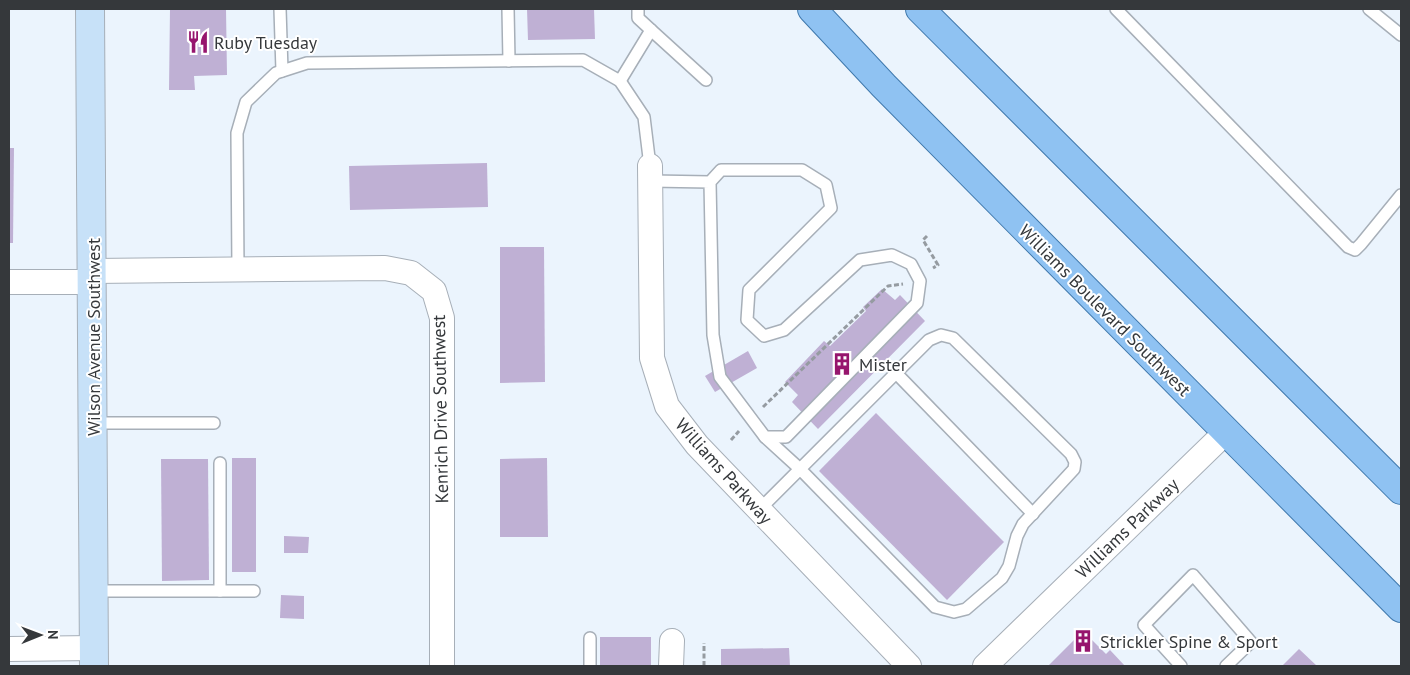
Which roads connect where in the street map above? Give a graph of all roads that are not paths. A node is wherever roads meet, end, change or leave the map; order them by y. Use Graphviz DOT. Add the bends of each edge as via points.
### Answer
graph roads {
  1 [pos="90,9"];
  2 [pos="280,9"];
  3 [pos="508,9"];
  4 [pos="638,9"];
  5 [pos="812,9"];
  6 [pos="920,9"];
  7 [pos="1116,9"];
  8 [pos="1369,9"];
  9 [pos="651,30"];
  10 [pos="1401,35"];
  11 [pos="509,61"];
  12 [pos="282,71"];
  13 [pos="706,80"];
  14 [pos="620,81"];
  15 [pos="650,174"];
  16 [pos="710,182"];
  17 [pos="1401,195"];
  18 [pos="238,270"];
  19 [pos="93,277"];
  20 [pos="9,282"];
  21 [pos="896,373"];
  22 [pos="93,423"];
  23 [pos="214,423"];
  24 [pos="1226,432"];
  25 [pos="765,437"];
  26 [pos="220,463"];
  27 [pos="800,469"];
  28 [pos="1401,490"];
  29 [pos="759,510"];
  30 [pos="1033,514"];
  31 [pos="94,591"];
  32 [pos="220,591"];
  33 [pos="254,591"];
  34 [pos="1401,608"];
  35 [pos="590,638"];
  36 [pos="672,641"];
  37 [pos="9,649"];
  38 [pos="94,657"];
  39 [pos="442,666"];
  40 [pos="590,666"];
  41 [pos="671,666"];
  42 [pos="909,666"];
  43 [pos="985,666"];
  44 [pos="1181,666"];
  45 [pos="1226,666"];
  1 -- 19 [label="main road, Wilson Avenue Southwest"];
  2 -- 12 [label="lane"];
  3 -- 11 [label="lane"];
  4 -- 9 [label="lane" via="638,18"];
  5 -- 24 [label="main road, Williams Boulevard Southwest"];
  6 -- 28 [label="main road"];
  7 -- 17 [label="lane" via="1348,247 1355,250"];
  8 -- 10 [label="lane"];
  9 -- 13 [label="lane"];
  9 -- 14 [label="lane"];
  11 -- 12 [label="lane" via="307,63"];
  11 -- 14 [label="lane" via="583,60"];
  12 -- 18 [label="lane" via="246,102 238,133"];
  14 -- 15 [label="lane" via="644,117"];
  15 -- 16 [label="lane"];
  15 -- 29 [label="street, Williams Parkway" via="652,358 667,406 697,446"];
  16 -- 25 [label="lane" via="713,335 720,377"];
  16 -- 25 [label="lane" via="721,170 802,170 826,185 832,208 749,290 747,320 764,336 784,330 860,260 892,255 911,264 920,282 917,303 786,437"];
  18 -- 19 [label="street, Kenrich Drive Southwest"];
  18 -- 39 [label="street, Kenrich Drive Southwest" via="385,268 411,272 434,291 442,318"];
  19 -- 20 [label="street, Kenrich Drive Southwest"];
  19 -- 22 [label="main road, Wilson Avenue Southwest"];
  21 -- 27 [label="lane"];
  21 -- 30 [label="lane"];
  21 -- 30 [label="lane" via="929,340 952,338 1071,454 1074,469"];
  22 -- 23 [label="lane"];
  22 -- 31 [label="main road, Wilson Avenue Southwest"];
  24 -- 34 [label="main road, Williams Boulevard Southwest"];
  24 -- 43 [label="street, Williams Parkway"];
  25 -- 27 [label="lane"];
  26 -- 32 [label="lane"];
  27 -- 29 [label="lane"];
  27 -- 30 [label="lane" via="934,607 946,611 966,609 1002,578 1013,557 1020,529"];
  29 -- 42 [label="street, Williams Parkway"];
  31 -- 32 [label="lane"];
  31 -- 38 [label="main road, Wilson Avenue Southwest"];
  32 -- 33 [label="lane"];
  35 -- 40 [label="lane"];
  36 -- 41 [label="street"];
  37 -- 38 [label="street"];
  44 -- 45 [label="lane" via="1144,625 1193,575 1251,642"];
}
